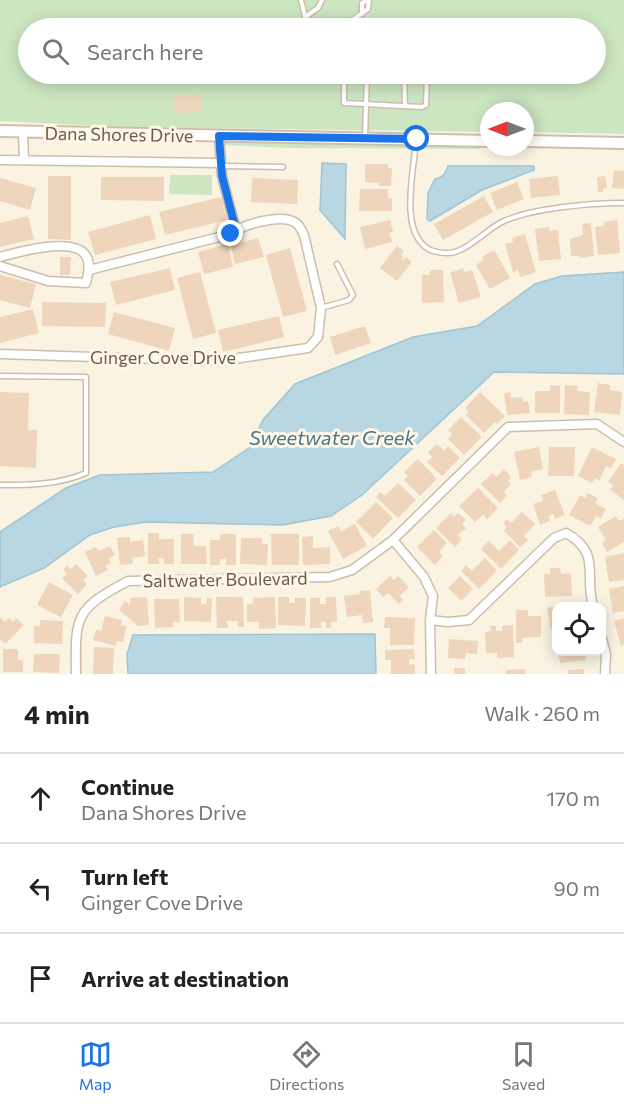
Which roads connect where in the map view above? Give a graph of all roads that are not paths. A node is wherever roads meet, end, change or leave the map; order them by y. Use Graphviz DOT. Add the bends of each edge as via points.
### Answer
graph roads {
  1 [pos="301,0"];
  2 [pos="322,0"];
  3 [pos="368,0"];
  4 [pos="305,18"];
  5 [pos="306,18"];
  6 [pos="356,18"];
  7 [pos="344,84"];
  8 [pos="367,84"];
  9 [pos="404,84"];
  10 [pos="427,84"];
  11 [pos="367,105"];
  12 [pos="405,106"];
  13 [pos="0,131"];
  14 [pos="23,132"];
  15 [pos="219,136"];
  16 [pos="365,138"];
  17 [pos="417,139"];
  18 [pos="480,141"];
  19 [pos="534,141"];
  20 [pos="624,143"];
  21 [pos="0,160"];
  22 [pos="24,160"];
  23 [pos="221,165"];
  24 [pos="283,167"];
  25 [pos="624,203"];
  26 [pos="236,230"];
  27 [pos="0,257"];
  28 [pos="337,264"];
  29 [pos="0,266"];
  30 [pos="89,270"];
  31 [pos="321,308"];
  32 [pos="0,354"];
  33 [pos="0,376"];
  34 [pos="624,442"];
  35 [pos="0,485"];
  36 [pos="393,540"];
  37 [pos="593,602"];
  38 [pos="430,620"];
  39 [pos="606,656"];
  40 [pos="75,674"];
  41 [pos="431,674"];
  42 [pos="606,674"];
  1 -- 4 [label="lane"];
  2 -- 5 [label="lane"];
  3 -- 6 [label="lane" via="368,9"];
  7 -- 11 [label="lane" via="344,103"];
  8 -- 11 [label="lane"];
  9 -- 12 [label="lane"];
  10 -- 12 [label="lane" via="426,105"];
  11 -- 12 [label="lane"];
  11 -- 16 [label="lane"];
  13 -- 14 [label="street, Dana Shores Drive"];
  14 -- 15 [label="street, Dana Shores Drive"];
  14 -- 22 [label="street"];
  15 -- 16 [label="street, Dana Shores Drive"];
  15 -- 23 [label="street"];
  16 -- 17 [label="street, Dana Shores Drive"];
  17 -- 18 [label="street, Dana Shores Drive"];
  17 -- 25 [label="lane" via="411,226 422,245 440,253 461,250 502,223 529,212"];
  19 -- 20 [label="street"];
  21 -- 22 [label="street"];
  22 -- 23 [label="street"];
  23 -- 24 [label="lane"];
  23 -- 26 [label="street"];
  26 -- 30 [label="street, Ginger Cove Drive"];
  26 -- 31 [label="street, Ginger Cove Drive" via="282,218 299,224"];
  27 -- 30 [label="street" via="38,248 72,247 87,257"];
  28 -- 31 [label="lane" via="352,298"];
  29 -- 30 [label="street, Ginger Cove Drive" via="46,281 86,283"];
  31 -- 32 [label="street, Ginger Cove Drive" via="318,337 308,348 219,361"];
  33 -- 35 [label="lane" via="86,377 86,473 42,484"];
  34 -- 36 [label="street, Saltwater Boulevard" via="597,423 508,427"];
  36 -- 38 [label="street" via="424,577 433,596"];
  36 -- 40 [label="street, Saltwater Boulevard" via="352,570 330,577 128,581 99,597 79,619"];
  37 -- 38 [label="street" via="591,562 583,545 566,532 554,538 469,620"];
  38 -- 41 [label="street"];
  39 -- 42 [label="street"];
}
